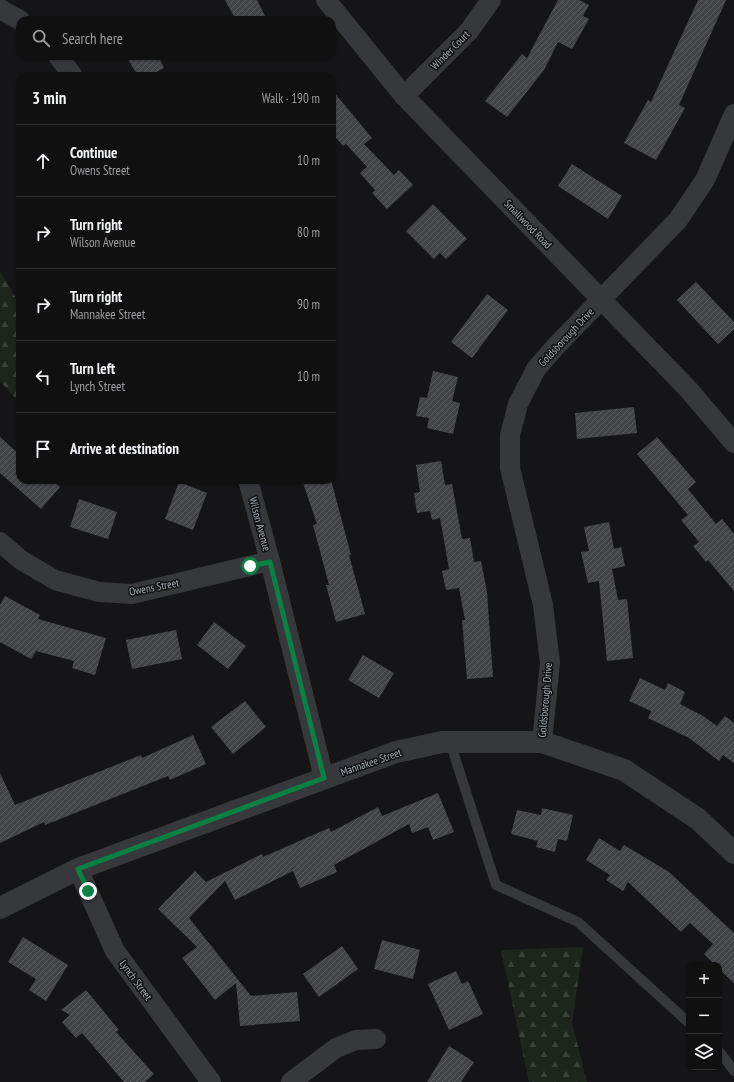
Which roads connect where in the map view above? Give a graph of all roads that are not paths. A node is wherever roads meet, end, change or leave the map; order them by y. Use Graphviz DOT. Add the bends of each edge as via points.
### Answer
graph roads {
  1 [pos="326,0"];
  2 [pos="491,0"];
  3 [pos="0,9"];
  4 [pos="16,18"];
  5 [pos="61,60"];
  6 [pos="70,72"];
  7 [pos="404,96"];
  8 [pos="734,114"];
  9 [pos="727,151"];
  10 [pos="601,299"];
  11 [pos="734,443"];
  12 [pos="249,484"];
  13 [pos="0,542"];
  14 [pos="270,562"];
  15 [pos="450,742"];
  16 [pos="542,742"];
  17 [pos="324,778"];
  18 [pos="734,853"];
  19 [pos="78,869"];
  20 [pos="0,908"];
  21 [pos="686,1020"];
  22 [pos="376,1039"];
  23 [pos="722,1055"];
  24 [pos="734,1071"];
  25 [pos="211,1082"];
  26 [pos="291,1082"];
  1 -- 7 [label="street, Smallwood Road"];
  2 -- 7 [label="street, Winder Court" via="469,31"];
  3 -- 4 [label="street"];
  5 -- 6 [label="street"];
  7 -- 10 [label="street, Smallwood Road"];
  8 -- 9 [label="street, Goldsborough Drive"];
  9 -- 10 [label="street, Goldsborough Drive" via="678,220"];
  10 -- 11 [label="street, Smallwood Road" via="688,389"];
  10 -- 16 [label="street, Goldsborough Drive" via="536,370 518,404 510,434 510,468 543,605 550,663"];
  12 -- 14 [label="street, Wilson Avenue"];
  13 -- 14 [label="street, Owens Street" via="21,560 55,580 99,592 132,594"];
  14 -- 17 [label="street, Wilson Avenue"];
  15 -- 16 [label="street, Mannakee Street"];
  15 -- 17 [label="street, Mannakee Street" via="396,752"];
  15 -- 21 [label="lane" via="496,885 578,922"];
  16 -- 18 [label="street, Mannakee Street" via="624,770 698,818"];
  17 -- 19 [label="street, Mannakee Street"];
  19 -- 20 [label="street, Mannakee Street"];
  19 -- 25 [label="street, Lynch Street" via="115,951"];
  22 -- 26 [label="street" via="356,1040 336,1048"];
  23 -- 24 [label="lane"];
}
